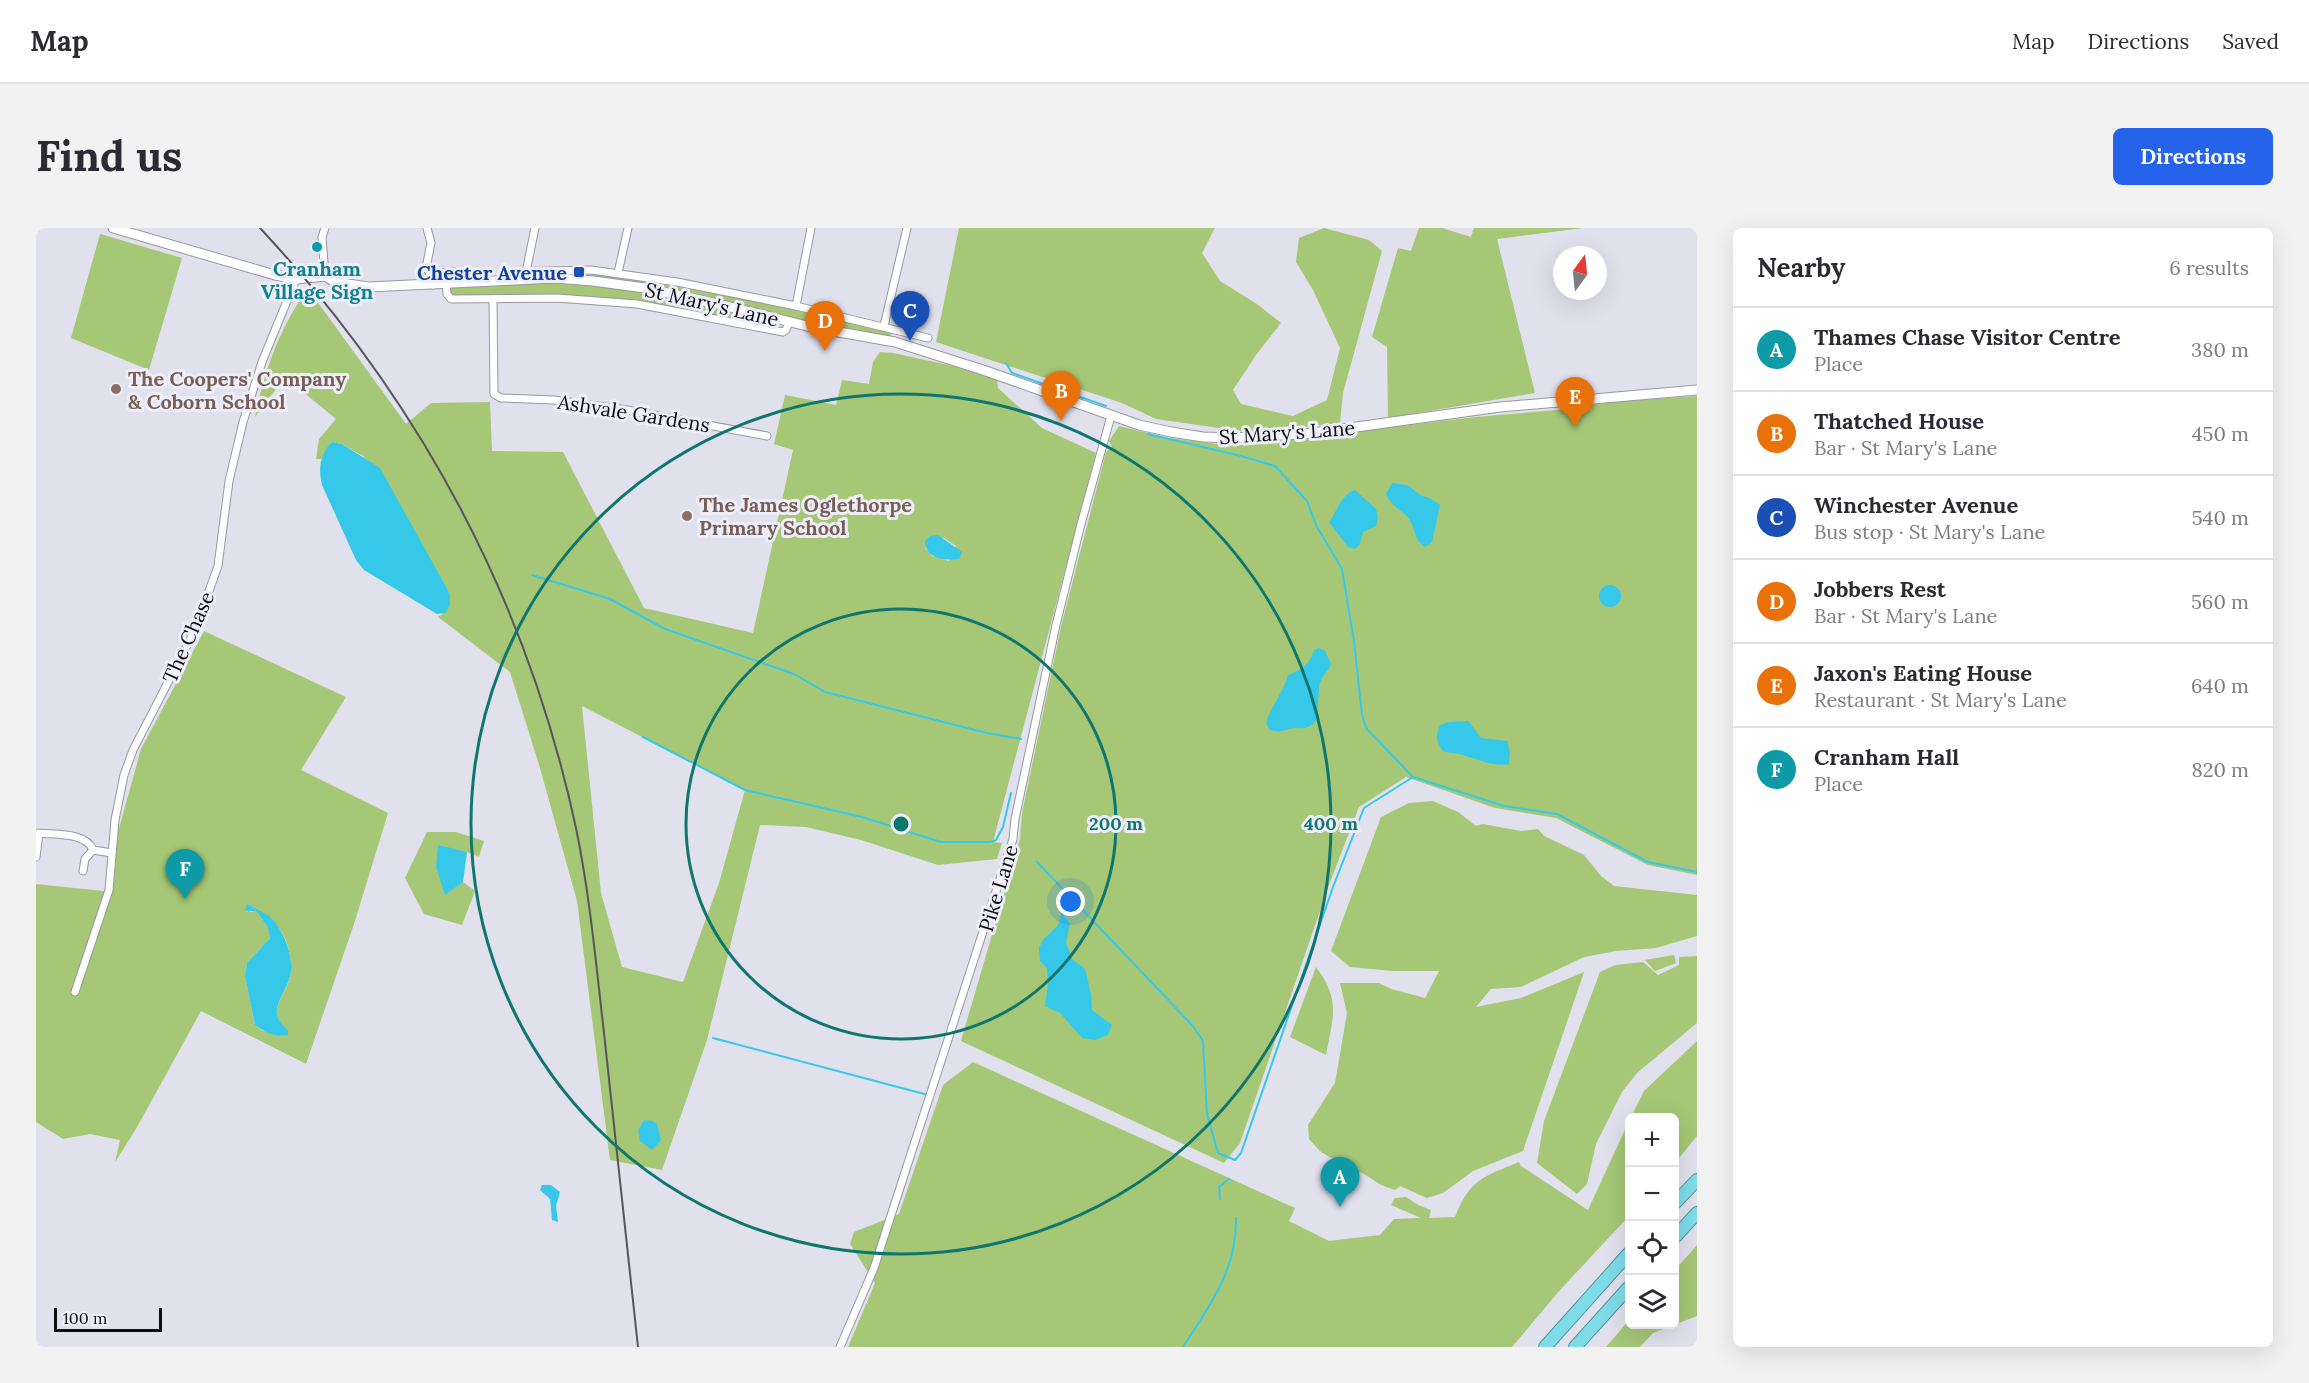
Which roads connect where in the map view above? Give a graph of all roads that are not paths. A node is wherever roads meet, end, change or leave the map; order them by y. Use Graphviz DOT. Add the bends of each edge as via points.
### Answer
graph roads {
  1 [pos="113,228"];
  2 [pos="324,228"];
  3 [pos="427,228"];
  4 [pos="536,228"];
  5 [pos="628,228"];
  6 [pos="812,228"];
  7 [pos="907,228"];
  8 [pos="455,272"];
  9 [pos="526,272"];
  10 [pos="430,273"];
  11 [pos="618,273"];
  12 [pos="325,276"];
  13 [pos="296,279"];
  14 [pos="509,279"];
  15 [pos="446,283"];
  16 [pos="433,285"];
  17 [pos="493,299"];
  18 [pos="796,306"];
  19 [pos="789,322"];
  20 [pos="884,326"];
  21 [pos="897,329"];
  22 [pos="928,338"];
  23 [pos="895,342"];
  24 [pos="1697,390"];
  25 [pos="1111,416"];
  26 [pos="767,436"];
  27 [pos="93,850"];
  28 [pos="112,853"];
  29 [pos="36,857"];
  30 [pos="83,871"];
  31 [pos="75,992"];
  32 [pos="1697,1179"];
  33 [pos="1679,1199"];
  34 [pos="1697,1213"];
  35 [pos="1679,1233"];
  36 [pos="1625,1257"];
  37 [pos="1625,1291"];
  38 [pos="840,1347"];
  39 [pos="1545,1347"];
  40 [pos="1575,1347"];
  1 -- 13 [label="main road, St Mary's Lane"];
  2 -- 12 [label="street"];
  3 -- 10 [label="street" via="431,243 426,268"];
  4 -- 9 [label="street"];
  5 -- 11 [label="street"];
  6 -- 18 [label="street"];
  7 -- 20 [label="street"];
  8 -- 10 [label="street"];
  9 -- 11 [label="street"];
  9 -- 14 [label="street" via="508,272"];
  10 -- 16 [label="street"];
  11 -- 18 [label="street"];
  12 -- 13 [label="main road, St Mary's Lane"];
  12 -- 16 [label="main road, St Mary's Lane" via="336,282 368,287"];
  13 -- 28 [label="street, The Chase" via="262,362 243,422 229,481 218,566 195,630 133,750 115,820"];
  14 -- 15 [label="main road, St Mary's Lane"];
  14 -- 19 [label="main road, St Mary's Lane" via="555,278 630,286"];
  15 -- 16 [label="main road, St Mary's Lane"];
  15 -- 17 [label="street" via="451,299"];
  17 -- 19 [label="street" via="557,298 637,304 783,332"];
  17 -- 26 [label="street, Ashvale Gardens" via="494,394 501,398 554,400 627,410"];
  18 -- 20 [label="street"];
  19 -- 23 [label="main road, St Mary's Lane"];
  20 -- 21 [label="street"];
  21 -- 22 [label="street"];
  21 -- 23 [label="street"];
  23 -- 25 [label="main road, St Mary's Lane"];
  24 -- 25 [label="main road, St Mary's Lane" via="1500,407 1313,433 1234,438 1171,432"];
  25 -- 38 [label="street, Pike Lane" via="1056,625 1013,839 874,1268"];
  27 -- 28 [label="street"];
  27 -- 29 [label="street" via="91,843 82,838 39,833"];
  27 -- 30 [label="street" via="85,858"];
  28 -- 31 [label="street, The Chase" via="109,890"];
  32 -- 33 [label="highway"];
  34 -- 35 [label="highway"];
  36 -- 39 [label="highway"];
  37 -- 40 [label="highway"];
}
